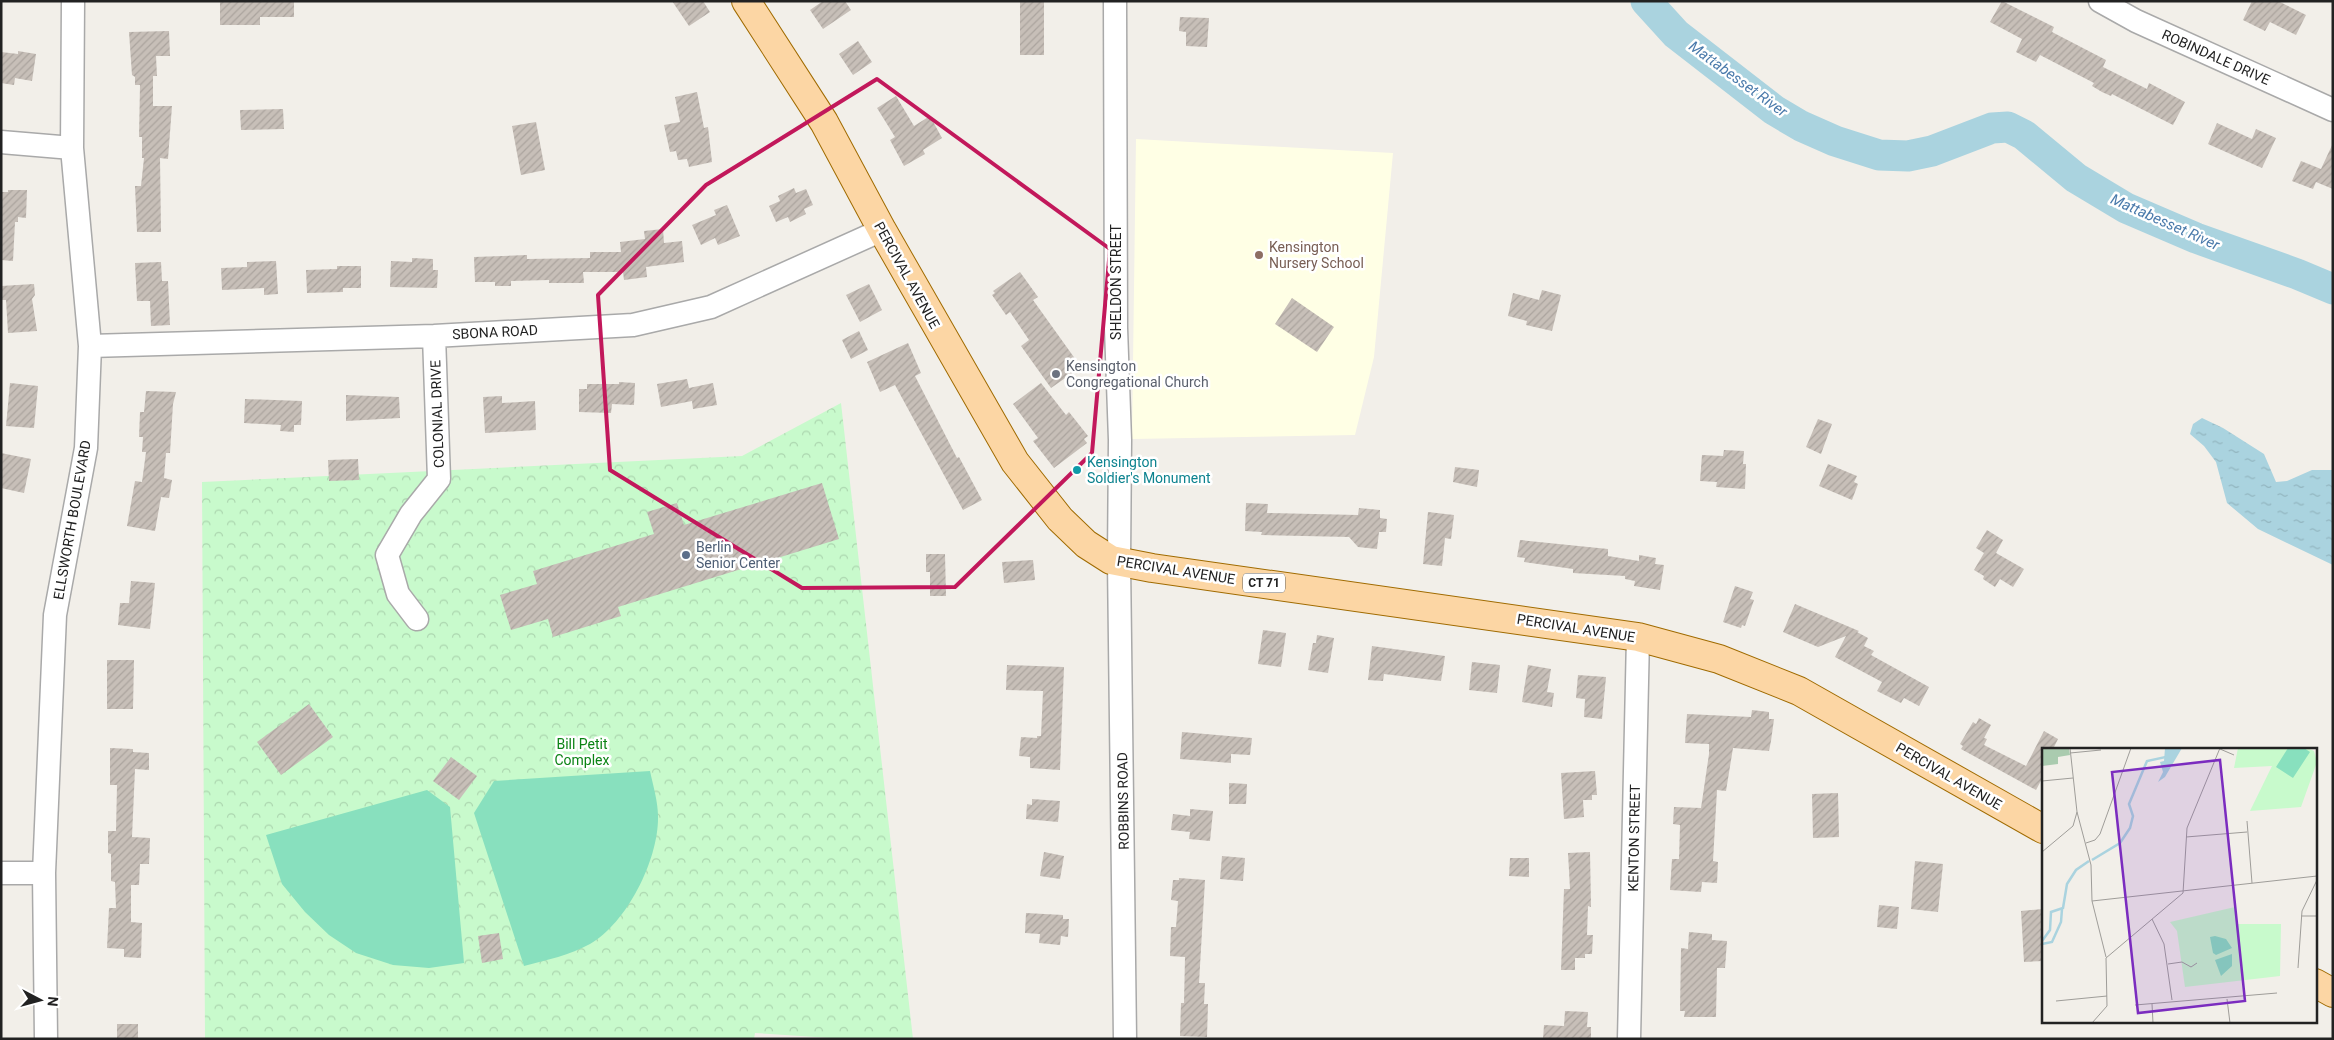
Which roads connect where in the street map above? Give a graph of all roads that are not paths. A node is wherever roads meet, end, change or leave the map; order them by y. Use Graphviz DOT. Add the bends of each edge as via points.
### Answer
graph roads {
  1 [pos="73,1"];
  2 [pos="746,1"];
  3 [pos="1115,1"];
  4 [pos="2100,1"];
  5 [pos="2333,110"];
  6 [pos="1,142"];
  7 [pos="72,148"];
  8 [pos="882,230"];
  9 [pos="434,336"];
  10 [pos="90,346"];
  11 [pos="1119,562"];
  12 [pos="417,619"];
  13 [pos="1638,637"];
  14 [pos="2042,828"];
  15 [pos="1,873"];
  16 [pos="44,873"];
  17 [pos="2316,984"];
  18 [pos="2333,992"];
  19 [pos="46,1039"];
  20 [pos="1125,1039"];
  21 [pos="1629,1039"];
  1 -- 7 [label="street, ELLSWORTH BOULEVARD"];
  2 -- 8 [label="main road, PERCIVAL AVENUE / CT 71" via="824,122"];
  3 -- 11 [label="street, SHELDON STREET"];
  4 -- 5 [label="street, ROBINDALE DRIVE"];
  6 -- 7 [label="street"];
  7 -- 10 [label="street, ELLSWORTH BOULEVARD"];
  8 -- 9 [label="street, SBONA ROAD" via="701,310 633,325"];
  8 -- 11 [label="main road, PERCIVAL AVENUE / CT 71" via="1015,462 1077,536 1105,557"];
  9 -- 10 [label="street, SBONA ROAD"];
  9 -- 12 [label="street, COLONIAL DRIVE" via="439,479 411,514 387,555 398,594"];
  10 -- 16 [label="street, ELLSWORTH BOULEVARD" via="86,448 55,615"];
  11 -- 13 [label="main road, PERCIVAL AVENUE / CT 71"];
  11 -- 20 [label="street, ROBBINS ROAD"];
  13 -- 14 [label="main road, PERCIVAL AVENUE / CT 71" via="1719,659 1799,691"];
  13 -- 21 [label="street, KENTON STREET"];
  15 -- 16 [label="street"];
  16 -- 19 [label="street, ELLSWORTH BOULEVARD"];
  17 -- 18 [label="main road"];
}
